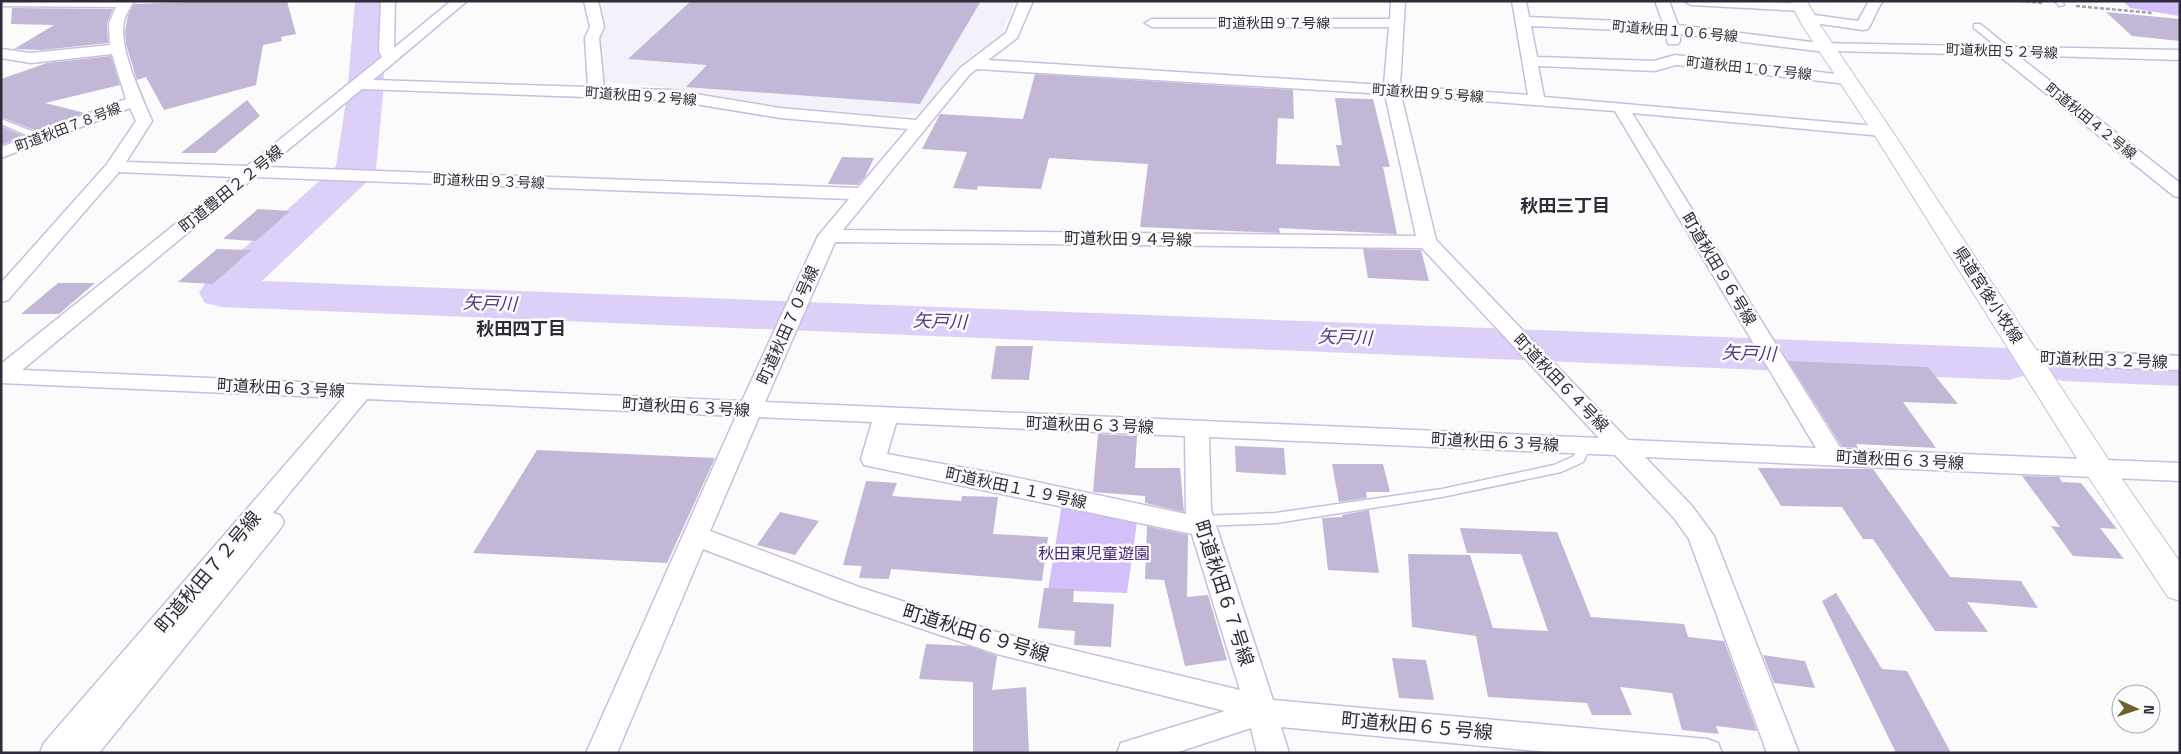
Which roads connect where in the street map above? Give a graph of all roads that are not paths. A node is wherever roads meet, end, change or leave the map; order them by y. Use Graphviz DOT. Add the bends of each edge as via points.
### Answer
graph roads {
  1 [pos="388,1"];
  2 [pos="460,1"];
  3 [pos="591,1"];
  4 [pos="1026,1"];
  5 [pos="1519,1"];
  6 [pos="1662,1"];
  7 [pos="1691,1"];
  8 [pos="1876,1"];
  9 [pos="3,2"];
  10 [pos="126,2"];
  11 [pos="1802,9"];
  12 [pos="1398,12"];
  13 [pos="1523,21"];
  14 [pos="1152,23"];
  15 [pos="1977,26"];
  16 [pos="1672,29"];
  17 [pos="1825,47"];
  18 [pos="119,49"];
  19 [pos="2008,51"];
  20 [pos="1,53"];
  21 [pos="2180,56"];
  22 [pos="390,58"];
  23 [pos="1676,60"];
  24 [pos="1531,61"];
  25 [pos="974,64"];
  26 [pos="1847,79"];
  27 [pos="358,84"];
  28 [pos="1392,90"];
  29 [pos="596,92"];
  30 [pos="135,100"];
  31 [pos="1537,101"];
  32 [pos="1620,107"];
  33 [pos="1,121"];
  34 [pos="921,125"];
  35 [pos="1882,131"];
  36 [pos="41,138"];
  37 [pos="1,153"];
  38 [pos="114,167"];
  39 [pos="252,172"];
  40 [pos="2180,181"];
  41 [pos="2180,192"];
  42 [pos="863,194"];
  43 [pos="828,236"];
  44 [pos="1427,242"];
  45 [pos="1,296"];
  46 [pos="2027,357"];
  47 [pos="2180,363"];
  48 [pos="1,376"];
  49 [pos="370,392"];
  50 [pos="750,410"];
  51 [pos="886,416"];
  52 [pos="1197,429"];
  53 [pos="1585,446"];
  54 [pos="1623,448"];
  55 [pos="1834,457"];
  56 [pos="2099,469"];
  57 [pos="2180,472"];
  58 [pos="1202,524"];
  59 [pos="695,536"];
  60 [pos="2180,588"];
  61 [pos="1262,712"];
  62 [pos="55,753"];
  63 [pos="80,753"];
  64 [pos="601,753"];
  65 [pos="1132,753"];
  66 [pos="1273,753"];
  67 [pos="1707,753"];
  68 [pos="1783,753"];
  1 -- 22 [label="street" via="386,52"];
  2 -- 22 [label="street, 町道豊田２２号線"];
  3 -- 29 [label="street" via="597,27 592,38"];
  4 -- 25 [label="street, 町道秋田７０号線" via="1012,34"];
  5 -- 13 [label="street"];
  6 -- 16 [label="street"];
  7 -- 11 [label="street"];
  8 -- 11 [label="street" via="1863,26"];
  9 -- 10 [label="street"];
  10 -- 18 [label="street" via="116,25"];
  11 -- 17 [label="main road, 県道宮後小牧線"];
  12 -- 14 [label="street, 町道秋田９７号線"];
  12 -- 28 [label="street"];
  13 -- 16 [label="street, 町道秋田１０６号線"];
  13 -- 24 [label="street"];
  15 -- 19 [label="lane"];
  16 -- 17 [label="street, 町道秋田１０６号線"];
  16 -- 23 [label="street"];
  17 -- 19 [label="street, 町道秋田５２号線"];
  17 -- 26 [label="main road, 県道宮後小牧線"];
  18 -- 20 [label="street" via="31,58"];
  18 -- 30 [label="street"];
  19 -- 21 [label="street, 町道秋田５２号線"];
  19 -- 40 [label="street"];
  19 -- 41 [label="street, 町道秋田４２号線"];
  22 -- 27 [label="street, 町道豊田２２号線"];
  23 -- 24 [label="street, 町道秋田１０７号線" via="1655,66"];
  23 -- 26 [label="street, 町道秋田１０７号線"];
  24 -- 31 [label="street"];
  25 -- 28 [label="street, 町道秋田９５号線"];
  25 -- 34 [label="street, 町道秋田７０号線"];
  26 -- 35 [label="main road, 県道宮後小牧線"];
  27 -- 29 [label="street, 町道秋田９２号線"];
  27 -- 39 [label="street, 町道豊田２２号線"];
  28 -- 31 [label="street, 町道秋田９５号線"];
  28 -- 44 [label="street"];
  29 -- 34 [label="street, 町道秋田９２号線" via="671,95 780,113"];
  30 -- 36 [label="street, 町道秋田７８号線"];
  30 -- 38 [label="street" via="144,122"];
  31 -- 32 [label="street, 町道秋田９５号線"];
  32 -- 35 [label="street, 町道秋田９５号線"];
  32 -- 55 [label="street, 町道秋田９６号線"];
  33 -- 36 [label="lane"];
  34 -- 42 [label="street, 町道秋田７０号線"];
  35 -- 46 [label="main road, 県道宮後小牧線"];
  36 -- 37 [label="street, 町道秋田７８号線"];
  38 -- 39 [label="street, 町道秋田９３号線"];
  38 -- 45 [label="street"];
  39 -- 42 [label="street, 町道秋田９３号線"];
  39 -- 48 [label="street, 町道豊田２２号線"];
  42 -- 43 [label="street, 町道秋田７０号線"];
  43 -- 44 [label="street, 町道秋田９４号線"];
  43 -- 50 [label="street, 町道秋田７０号線"];
  44 -- 54 [label="street, 町道秋田６４号線"];
  46 -- 47 [label="street, 町道秋田３２号線"];
  46 -- 56 [label="main road, 県道宮後小牧線"];
  48 -- 49 [label="street, 町道秋田６３号線"];
  49 -- 50 [label="street, 町道秋田６３号線"];
  49 -- 62 [label="street, 町道秋田７２号線"];
  49 -- 63 [label="street"];
  50 -- 51 [label="street, 町道秋田６３号線"];
  50 -- 59 [label="street, 町道秋田７０号線"];
  51 -- 52 [label="street, 町道秋田６３号線"];
  51 -- 58 [label="street, 町道秋田１１９号線" via="873,459 914,469 961,475 1156,520"];
  52 -- 53 [label="street, 町道秋田６３号線"];
  52 -- 58 [label="street, 町道秋田６７号線" via="1198,510"];
  53 -- 54 [label="street, 町道秋田６３号線"];
  53 -- 58 [label="lane" via="1578,459 1557,469 1442,493 1276,518"];
  54 -- 55 [label="street, 町道秋田６３号線"];
  54 -- 68 [label="street, 町道秋田６４号線" via="1684,512 1700,536"];
  55 -- 56 [label="street, 町道秋田６３号線"];
  56 -- 57 [label="street, 町道秋田６３号線"];
  56 -- 60 [label="main road, 県道宮後小牧線"];
  58 -- 61 [label="street, 町道秋田６７号線"];
  59 -- 61 [label="street, 町道秋田６９号線" via="849,594 997,642 1232,700"];
  59 -- 64 [label="street, 町道秋田７０号線"];
  61 -- 65 [label="street, 町道秋田６５号線"];
  61 -- 66 [label="street, 町道秋田６７号線"];
  61 -- 67 [label="street, 町道秋田６５号線"];
}
